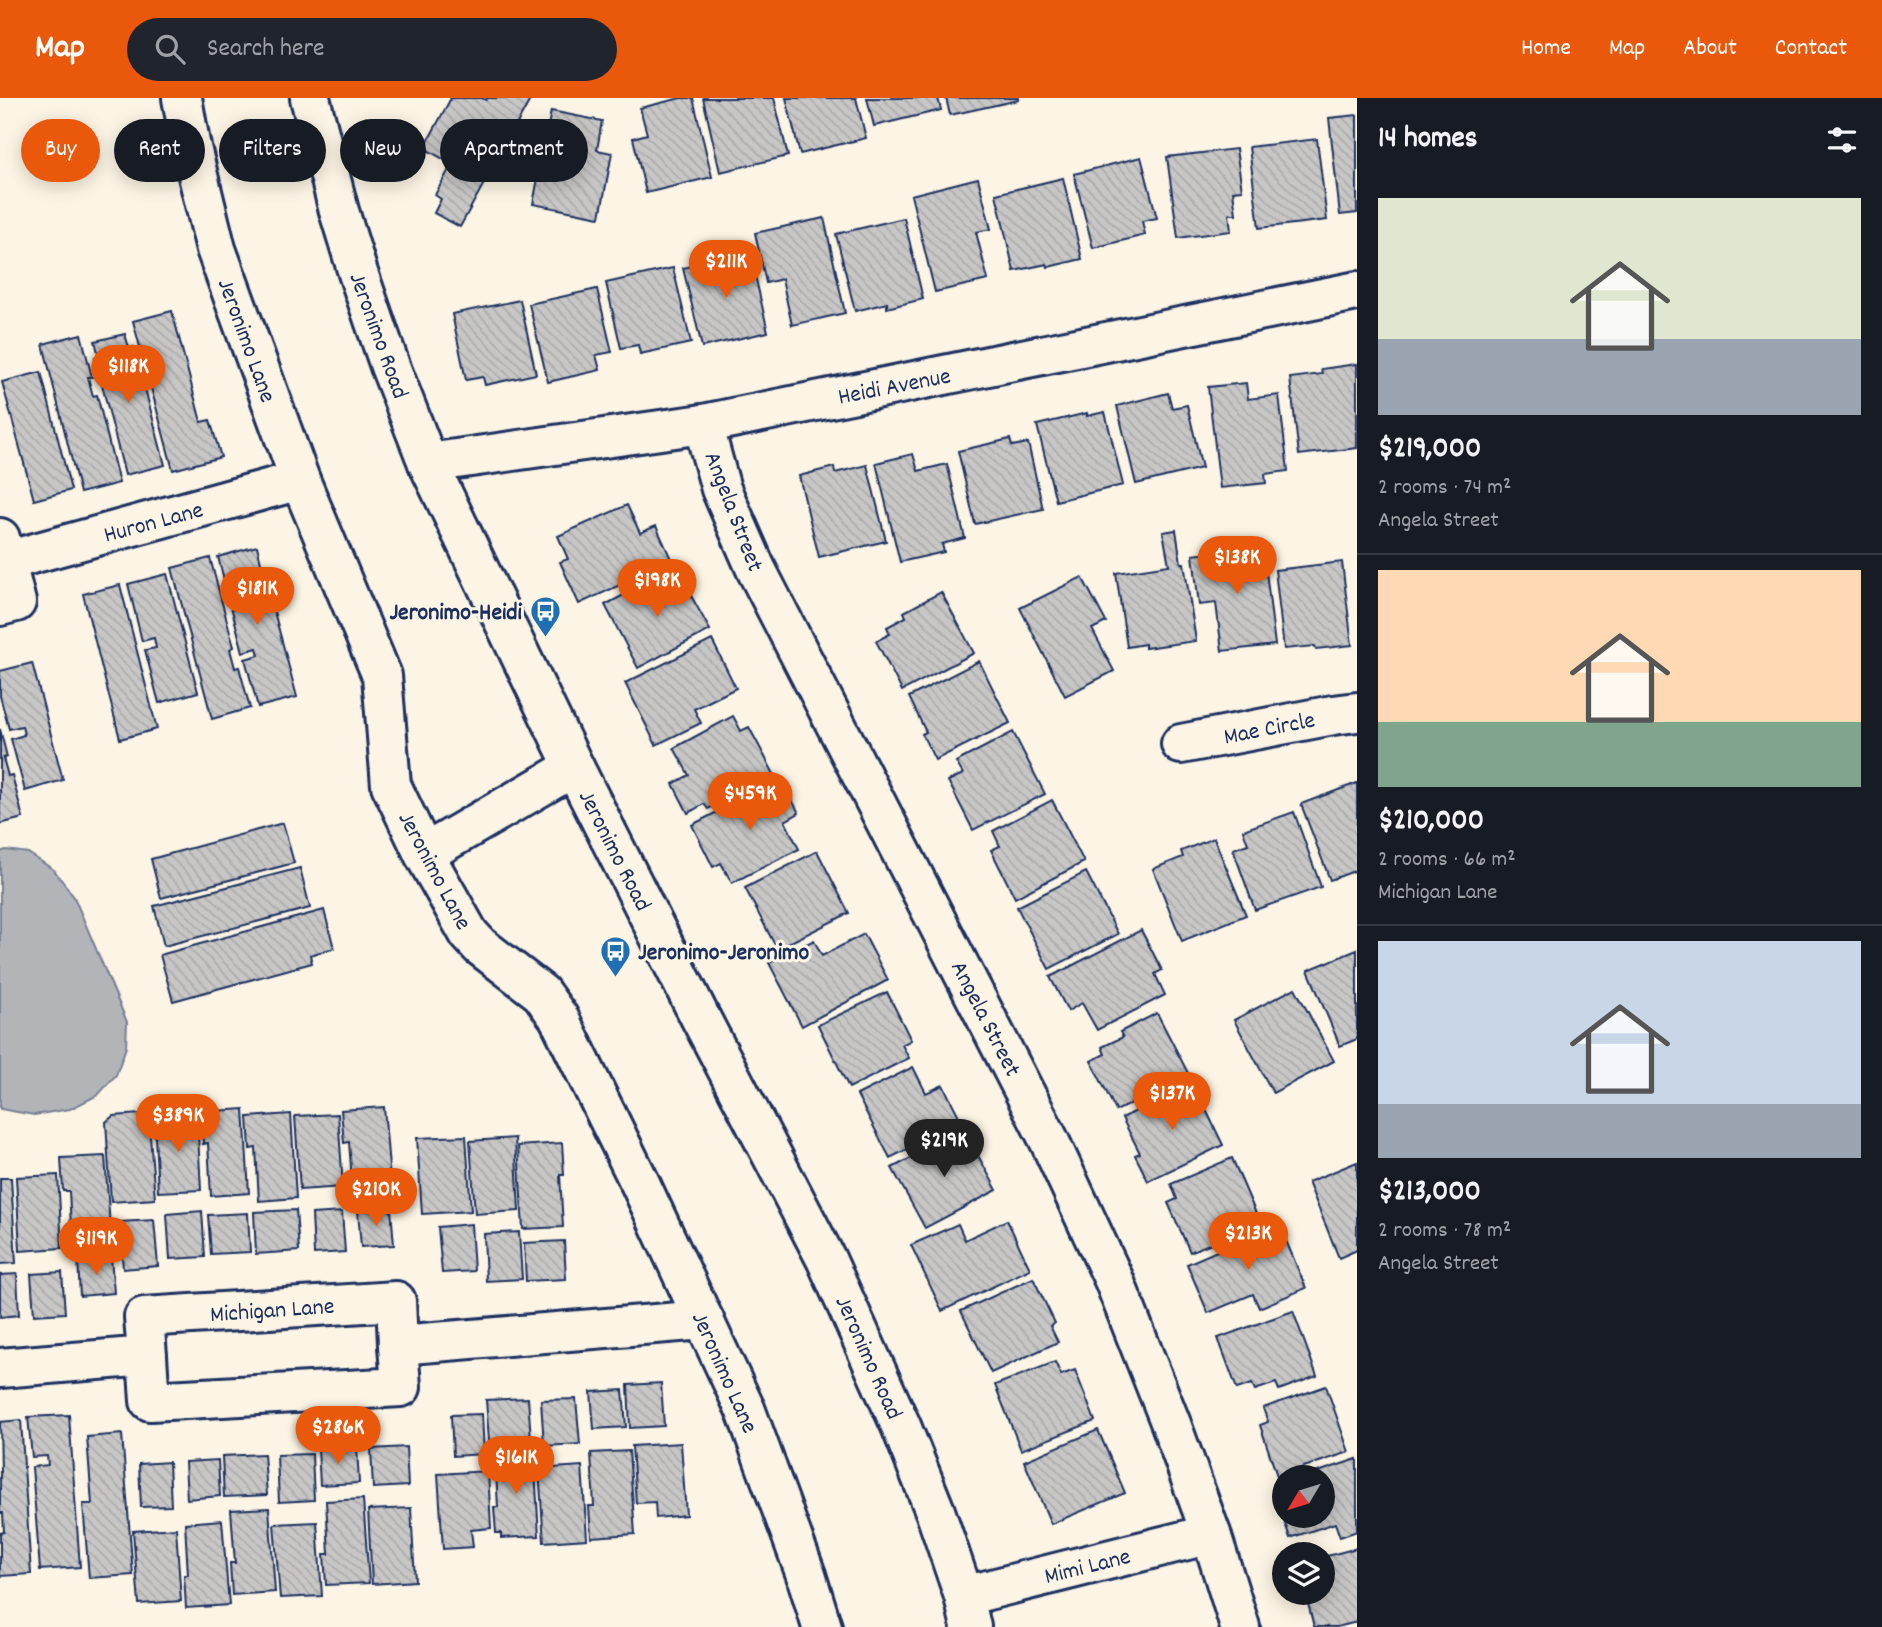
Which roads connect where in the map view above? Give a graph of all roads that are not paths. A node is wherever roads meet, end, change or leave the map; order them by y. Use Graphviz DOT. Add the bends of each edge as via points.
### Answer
graph roads {
  1 [pos="182,98"];
  2 [pos="310,98"];
  3 [pos="1357,291"];
  4 [pos="703,424"];
  5 [pos="428,463"];
  6 [pos="300,481"];
  7 [pos="3,550"];
  8 [pos="0,606"];
  9 [pos="1357,712"];
  10 [pos="1181,744"];
  11 [pos="574,768"];
  12 [pos="424,854"];
  13 [pos="704,1320"];
  14 [pos="398,1345"];
  15 [pos="146,1356"];
  16 [pos="0,1368"];
  17 [pos="1211,1534"];
  18 [pos="968,1611"];
  19 [pos="822,1627"];
  20 [pos="1240,1627"];
  1 -- 6 [label="street, Jeronimo Lane" via="216,249"];
  2 -- 5 [label="street, Jeronimo Road" via="358,273"];
  3 -- 4 [label="street, Heidi Avenue"];
  4 -- 5 [label="street, Heidi Avenue"];
  4 -- 17 [label="street, Angela Street" via="721,489 756,569 1049,1140 1114,1280"];
  5 -- 11 [label="street, Jeronimo Road"];
  6 -- 7 [label="street, Huron Lane"];
  6 -- 12 [label="street, Jeronimo Lane" via="382,676 391,785"];
  7 -- 8 [label="street, Huron Lane" via="16,602"];
  9 -- 10 [label="street, Mae Circle"];
  11 -- 12 [label="street"];
  11 -- 18 [label="street, Jeronimo Road" via="826,1259 901,1426"];
  12 -- 13 [label="street, Jeronimo Lane" via="469,934 541,993 559,1018"];
  13 -- 14 [label="street"];
  13 -- 19 [label="street, Jeronimo Lane" via="746,1411"];
  14 -- 15 [label="street, Michigan Lane" via="396,1301 144,1317"];
  14 -- 15 [label="street, Michigan Lane" via="401,1387 150,1401"];
  15 -- 16 [label="street"];
  17 -- 18 [label="street, Mimi Lane"];
  17 -- 20 [label="street, Angela Street"];
}
